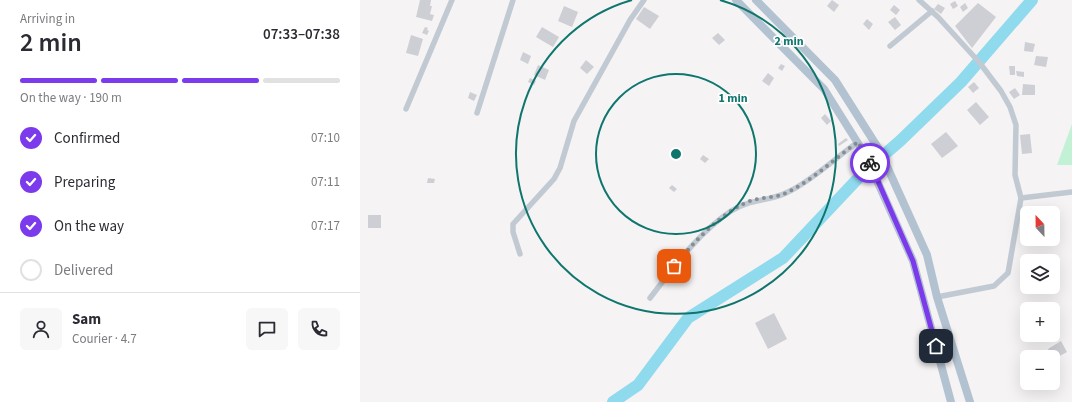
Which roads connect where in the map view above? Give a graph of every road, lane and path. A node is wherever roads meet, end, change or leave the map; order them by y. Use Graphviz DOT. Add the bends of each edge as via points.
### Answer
graph roads {
  1 [pos="452,0"];
  2 [pos="513,0"];
  3 [pos="644,0"];
  4 [pos="736,0"];
  5 [pos="756,0"];
  6 [pos="919,0"];
  7 [pos="932,11"];
  8 [pos="890,46"];
  9 [pos="406,109"];
  10 [pos="477,113"];
  11 [pos="858,142"];
  12 [pos="1072,192"];
  13 [pos="1021,198"];
  14 [pos="520,254"];
  15 [pos="937,297"];
  16 [pos="650,298"];
  17 [pos="951,402"];
  18 [pos="970,402"];
  1 -- 9 [label="street"];
  2 -- 10 [label="street"];
  3 -- 14 [label="street" via="630,20 574,121 560,168 554,179 513,224"];
  4 -- 11 [label="main road" via="824,89"];
  5 -- 15 [label="main road" via="835,80 880,151 927,255"];
  6 -- 7 [label="street"];
  7 -- 8 [label="street"];
  7 -- 13 [label="street" via="979,62 1002,91 1010,107 1016,125 1016,175"];
  11 -- 16 [label="street" via="798,187 774,197 753,200 723,216 683,256"];
  11 -- 17 [label="main road" via="913,261"];
  12 -- 13 [label="street"];
  13 -- 15 [label="street" via="1008,273 994,286"];
  15 -- 18 [label="main road"];
}
